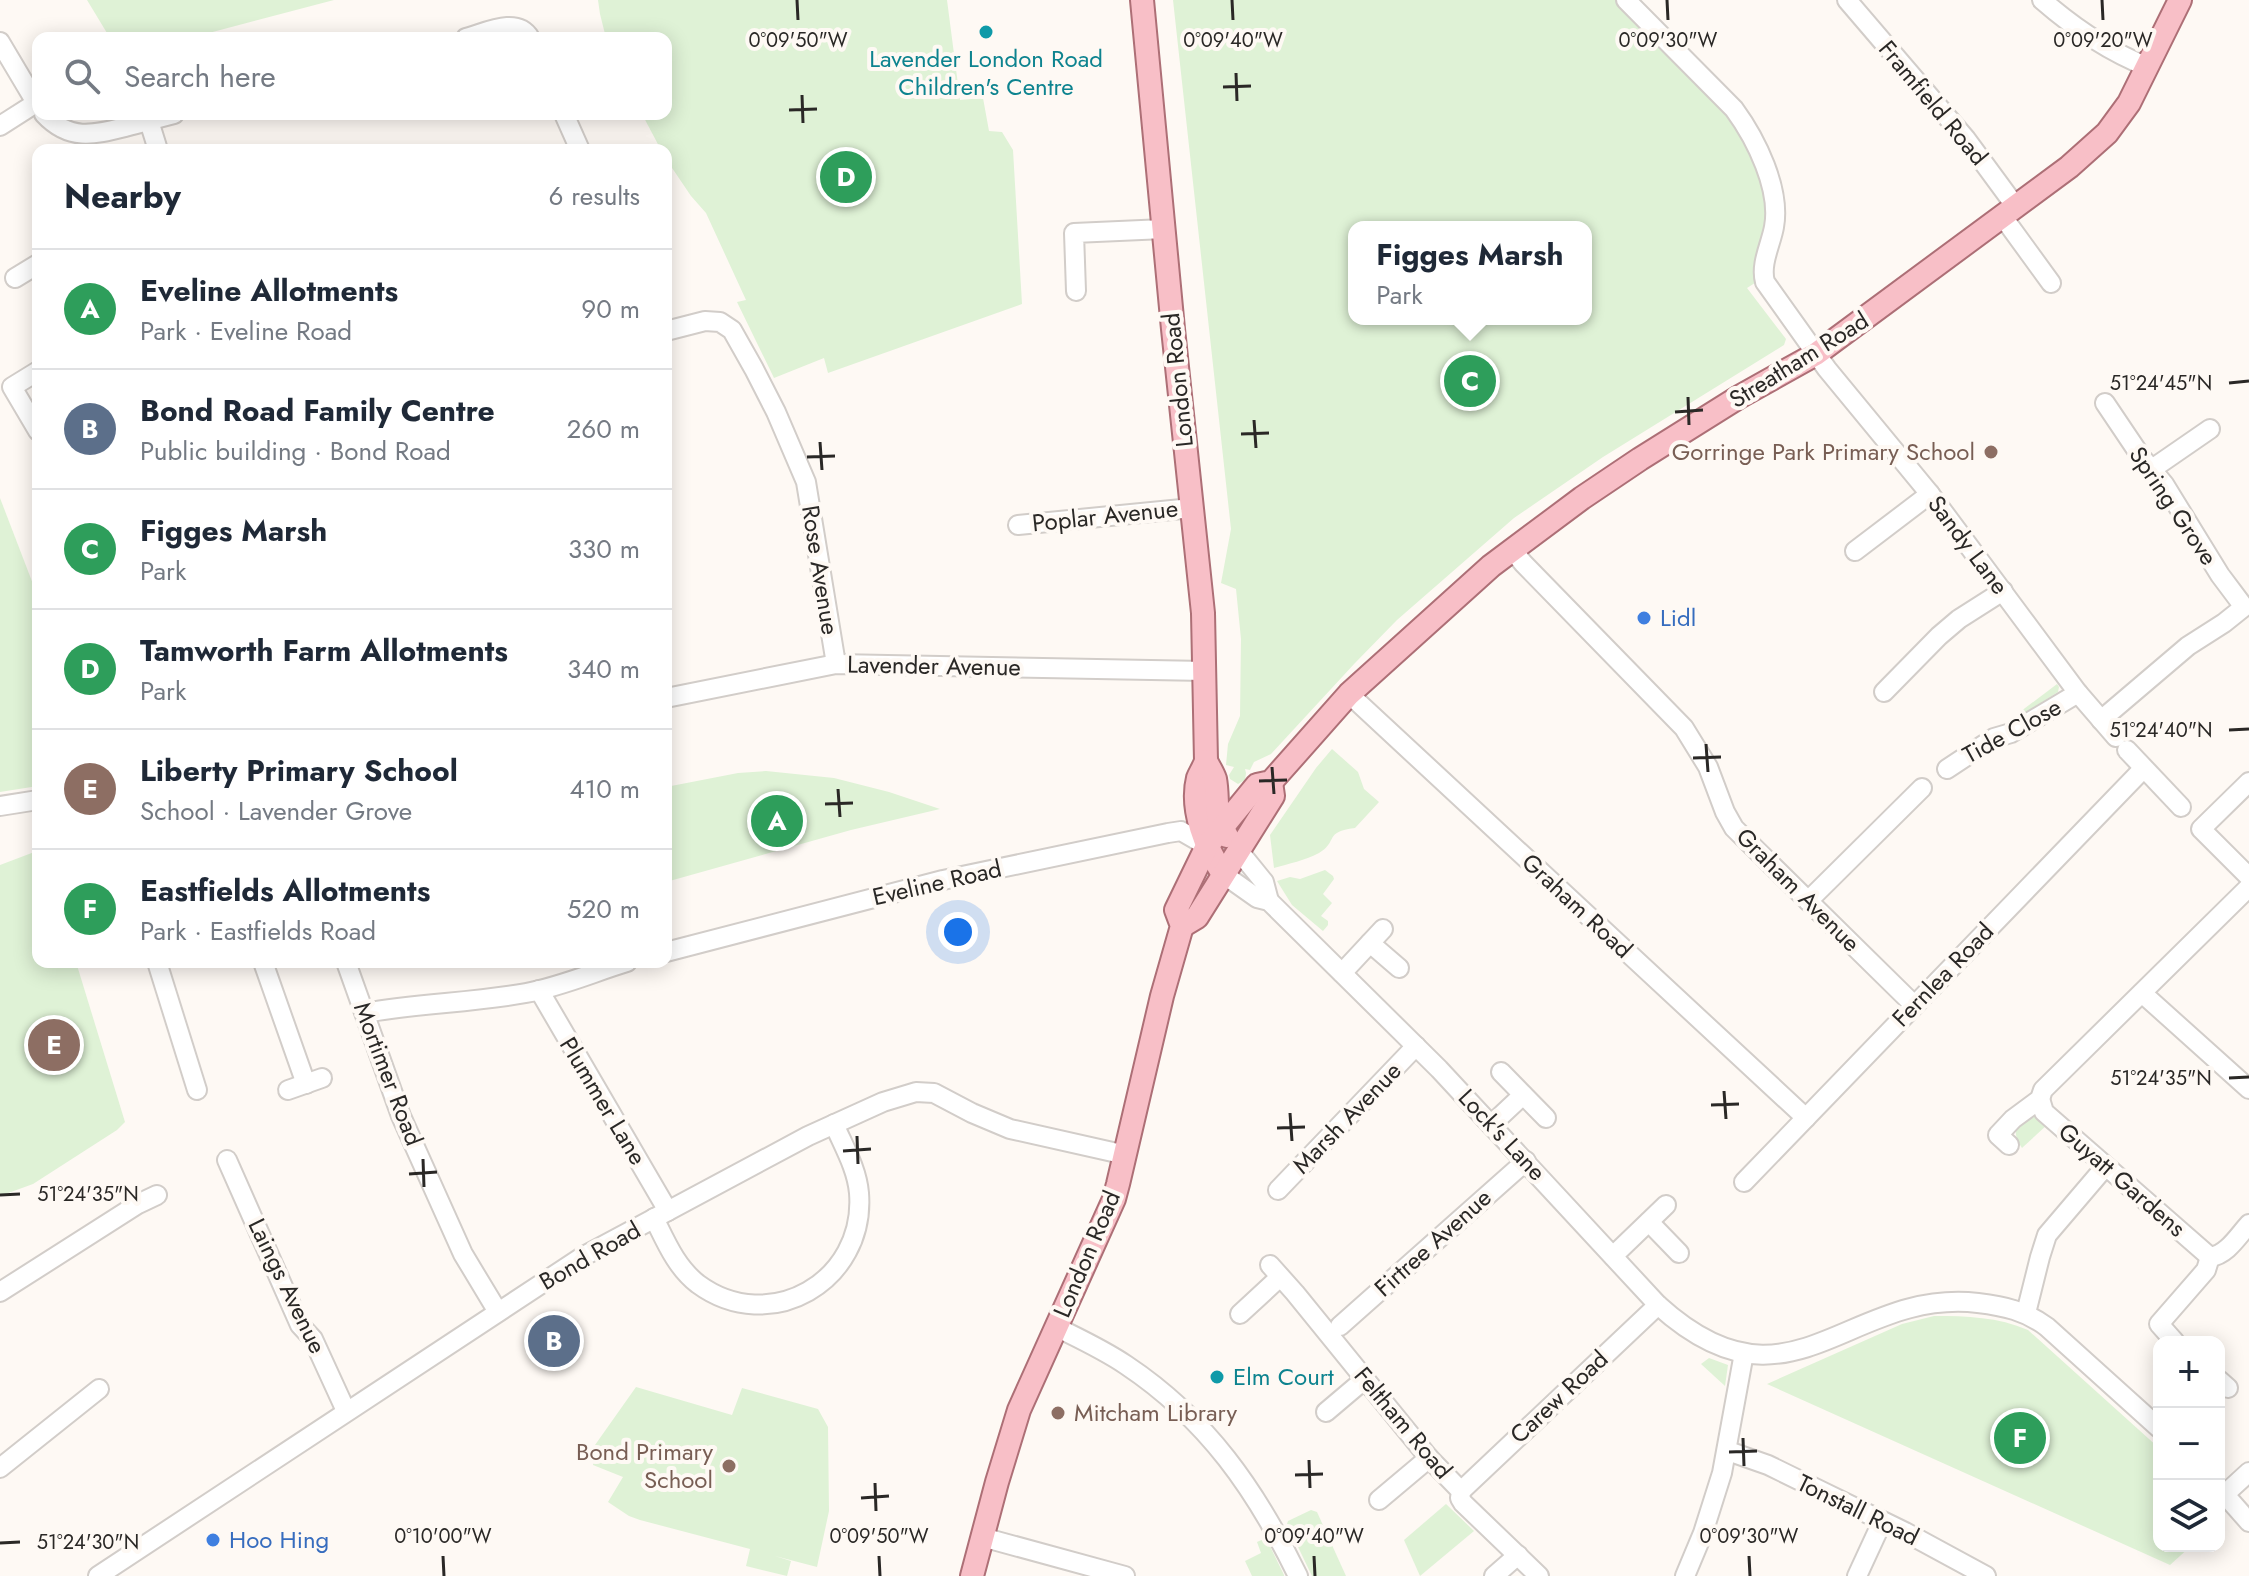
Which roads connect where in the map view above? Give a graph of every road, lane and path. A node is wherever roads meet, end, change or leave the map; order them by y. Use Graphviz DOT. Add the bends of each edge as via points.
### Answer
graph roads {
  1 [pos="1142,0"];
  2 [pos="1626,0"];
  3 [pos="1847,0"];
  4 [pos="2042,0"];
  5 [pos="2180,0"];
  6 [pos="490,32"];
  7 [pos="525,32"];
  8 [pos="0,42"];
  9 [pos="2148,67"];
  10 [pos="32,96"];
  11 [pos="32,111"];
  12 [pos="50,120"];
  13 [pos="153,120"];
  14 [pos="567,120"];
  15 [pos="149,121"];
  16 [pos="0,126"];
  17 [pos="156,144"];
  18 [pos="577,144"];
  19 [pos="2010,212"];
  20 [pos="1164,229"];
  21 [pos="2051,283"];
  22 [pos="1076,291"];
  23 [pos="672,329"];
  24 [pos="1811,347"];
  25 [pos="32,373"];
  26 [pos="2105,403"];
  27 [pos="32,421"];
  28 [pos="2210,429"];
  29 [pos="2152,469"];
  30 [pos="1930,494"];
  31 [pos="1192,508"];
  32 [pos="1018,525"];
  33 [pos="1512,549"];
  34 [pos="1855,551"];
  35 [pos="2003,591"];
  36 [pos="836,664"];
  37 [pos="1205,671"];
  38 [pos="1884,692"];
  39 [pos="2078,693"];
  40 [pos="1349,694"];
  41 [pos="672,697"];
  42 [pos="2101,720"];
  43 [pos="1206,761"];
  44 [pos="1947,769"];
  45 [pos="2143,769"];
  46 [pos="1271,782"];
  47 [pos="2249,782"];
  48 [pos="1922,788"];
  49 [pos="32,801"];
  50 [pos="0,806"];
  51 [pos="2181,807"];
  52 [pos="1221,827"];
  53 [pos="1207,846"];
  54 [pos="1238,850"];
  55 [pos="1223,874"];
  56 [pos="2249,877"];
  57 [pos="2249,887"];
  58 [pos="1269,901"];
  59 [pos="1808,901"];
  60 [pos="1182,926"];
  61 [pos="1383,929"];
  62 [pos="1370,943"];
  63 [pos="672,950"];
  64 [pos="159,968"];
  65 [pos="266,968"];
  66 [pos="348,968"];
  67 [pos="608,968"];
  68 [pos="1399,968"];
  69 [pos="1342,973"];
  70 [pos="539,990"];
  71 [pos="2142,993"];
  72 [pos="1914,1005"];
  73 [pos="365,1013"];
  74 [pos="1416,1046"];
  75 [pos="1501,1072"];
  76 [pos="2249,1089"];
  77 [pos="197,1090"];
  78 [pos="288,1090"];
  79 [pos="1523,1095"];
  80 [pos="2040,1099"];
  81 [pos="1546,1118"];
  82 [pos="1806,1118"];
  83 [pos="834,1124"];
  84 [pos="1492,1124"];
  85 [pos="2009,1145"];
  86 [pos="1126,1155"];
  87 [pos="227,1160"];
  88 [pos="1526,1161"];
  89 [pos="2105,1167"];
  90 [pos="1744,1182"];
  91 [pos="1278,1190"];
  92 [pos="157,1195"];
  93 [pos="1666,1205"];
  94 [pos="661,1214"];
  95 [pos="1649,1222"];
  96 [pos="2249,1224"];
  97 [pos="1679,1253"];
  98 [pos="1613,1256"];
  99 [pos="2210,1257"];
  100 [pos="0,1292"];
  101 [pos="1658,1305"];
  102 [pos="498,1312"];
  103 [pos="2026,1313"];
  104 [pos="1240,1314"];
  105 [pos="1340,1326"];
  106 [pos="1056,1327"];
  107 [pos="2170,1336"];
  108 [pos="1744,1353"];
  109 [pos="1365,1379"];
  110 [pos="99,1389"];
  111 [pos="346,1411"];
  112 [pos="1326,1412"];
  113 [pos="2153,1423"];
  114 [pos="1728,1451"];
  115 [pos="1429,1458"];
  116 [pos="0,1468"];
  117 [pos="2249,1472"];
  118 [pos="2225,1489"];
  119 [pos="1461,1491"];
  120 [pos="2225,1494"];
  121 [pos="1379,1500"];
  122 [pos="1882,1522"];
  123 [pos="2249,1522"];
  124 [pos="982,1537"];
  125 [pos="1518,1555"];
  126 [pos="98,1576"];
  127 [pos="972,1576"];
  128 [pos="1125,1576"];
  129 [pos="1298,1576"];
  130 [pos="1494,1576"];
  131 [pos="1539,1576"];
  132 [pos="1685,1576"];
  133 [pos="1857,1576"];
  134 [pos="1986,1576"];
  1 -- 20 [label="main road, London Road"];
  2 -- 24 [label="street, Sandy Lane" via="1749,129 1775,210 1763,276"];
  3 -- 19 [label="street, Framfield Road" via="1950,120"];
  4 -- 9 [label="street" via="2073,25"];
  5 -- 9 [label="main road, Streatham Road"];
  6 -- 7 [label="street" via="513,26"];
  8 -- 10 [label="street"];
  9 -- 19 [label="main road, Streatham Road" via="2107,133"];
  11 -- 16 [label="street"];
  12 -- 15 [label="street" via="89,135"];
  13 -- 15 [label="street"];
  14 -- 18 [label="street"];
  15 -- 17 [label="street"];
  19 -- 21 [label="street, Framfield Road"];
  19 -- 24 [label="main road, Streatham Road"];
  20 -- 22 [label="street" via="1074,233"];
  20 -- 31 [label="main road, London Road"];
  23 -- 36 [label="street, Rose Avenue" via="705,321 727,325 776,412 806,482"];
  24 -- 30 [label="street, Sandy Lane"];
  24 -- 33 [label="main road, Streatham Road"];
  25 -- 27 [label="street" via="8,380"];
  26 -- 29 [label="street, Spring Grove"];
  28 -- 29 [label="street"];
  29 -- 42 [label="street, Spring Grove" via="2244,607 2188,646"];
  30 -- 34 [label="street"];
  30 -- 35 [label="street, Sandy Lane"];
  31 -- 32 [label="street, Poplar Avenue"];
  31 -- 37 [label="main road, London Road"];
  33 -- 40 [label="main road, Streatham Road"];
  33 -- 59 [label="street, Graham Avenue" via="1684,728 1705,761 1734,828"];
  35 -- 38 [label="street" via="1959,619"];
  35 -- 39 [label="street, Sandy Lane"];
  36 -- 37 [label="street, Lavender Avenue"];
  36 -- 41 [label="street, Lavender Avenue"];
  37 -- 43 [label="main road, London Road"];
  39 -- 42 [label="street, Sandy Lane"];
  39 -- 44 [label="street, Tide Close"];
  40 -- 46 [label="main road, Streatham Road"];
  40 -- 82 [label="street, Graham Road"];
  42 -- 45 [label="street, Sandy Lane"];
  43 -- 52 [label="main road, London Road" via="1214,778"];
  43 -- 53 [label="main road, London Road" via="1198,777 1196,806"];
  45 -- 51 [label="street, Sandy Lane"];
  45 -- 72 [label="street, Fernlea Road"];
  46 -- 52 [label="main road, Streatham Road" via="1257,785"];
  46 -- 54 [label="main road, Streatham Road" via="1273,796"];
  47 -- 56 [label="street" via="2201,829"];
  48 -- 59 [label="street"];
  49 -- 50 [label="street"];
  52 -- 53 [label="main road, Streatham Road"];
  52 -- 54 [label="main road"];
  53 -- 55 [label="main road"];
  53 -- 60 [label="main road, London Road" via="1176,910"];
  53 -- 63 [label="street, Eveline Road" via="1181,831 1168,833 943,880"];
  54 -- 55 [label="main road, Streatham Road"];
  54 -- 58 [label="street, Lock's Lane" via="1264,882"];
  55 -- 58 [label="street, Lock's Lane"];
  55 -- 60 [label="main road, London Road" via="1197,917"];
  57 -- 71 [label="street"];
  58 -- 69 [label="street, Lock's Lane"];
  59 -- 72 [label="street, Graham Avenue"];
  60 -- 86 [label="main road, London Road"];
  61 -- 62 [label="street"];
  62 -- 68 [label="street"];
  62 -- 69 [label="street"];
  64 -- 77 [label="street"];
  65 -- 78 [label="street" via="314,1081"];
  66 -- 73 [label="street, Mortimer Road"];
  67 -- 70 [label="street"];
  69 -- 74 [label="street, Lock's Lane"];
  70 -- 73 [label="street"];
  70 -- 94 [label="street, Plummer Lane"];
  71 -- 76 [label="street"];
  71 -- 80 [label="street" via="2043,1090"];
  72 -- 82 [label="street, Fernlea Road"];
  73 -- 102 [label="street, Mortimer Road" via="413,1143 463,1254"];
  74 -- 84 [label="street, Lock's Lane"];
  74 -- 91 [label="street, Marsh Avenue"];
  75 -- 79 [label="street"];
  79 -- 81 [label="street"];
  79 -- 84 [label="street"];
  80 -- 85 [label="street" via="1998,1135"];
  80 -- 89 [label="street, Guyatt Gardens" via="2044,1112"];
  82 -- 90 [label="street, Fernlea Road"];
  83 -- 86 [label="street, Bond Road" via="922,1091 1010,1129"];
  83 -- 94 [label="street, Bond Road"];
  83 -- 94 [label="street, Plummer Lane" via="857,1181 858,1226 838,1267 795,1299 767,1304 714,1294 680,1267"];
  84 -- 88 [label="street, Lock's Lane"];
  86 -- 106 [label="main road, London Road" via="1114,1199"];
  87 -- 111 [label="street, Laings Avenue" via="300,1325 313,1339"];
  88 -- 98 [label="street, Lock's Lane"];
  88 -- 105 [label="street, Firtree Avenue"];
  89 -- 99 [label="street, Guyatt Gardens"];
  89 -- 103 [label="street" via="2047,1235"];
  92 -- 100 [label="street"];
  93 -- 95 [label="street"];
  94 -- 102 [label="street, Bond Road"];
  95 -- 97 [label="street"];
  95 -- 98 [label="street"];
  96 -- 99 [label="street" via="2224,1252"];
  98 -- 101 [label="street, Lock's Lane"];
  99 -- 107 [label="street" via="2206,1270 2159,1324"];
  101 -- 108 [label="street, Lock's Lane" via="1698,1335"];
  101 -- 119 [label="street, Carew Road"];
  102 -- 111 [label="street, Bond Road"];
  103 -- 108 [label="street" via="1957,1301 1929,1303 1804,1350"];
  103 -- 113 [label="street"];
  104 -- 109 [label="street, Feltham Road" via="1275,1271"];
  106 -- 124 [label="main road, London Road" via="1012,1430"];
  106 -- 129 [label="street" via="1126,1365 1204,1431 1250,1489"];
  108 -- 114 [label="street"];
  109 -- 112 [label="street"];
  109 -- 115 [label="street, Feltham Road"];
  110 -- 116 [label="street"];
  111 -- 126 [label="street, Bond Road"];
  114 -- 122 [label="street, Tonstall Road" via="1768,1465"];
  114 -- 132 [label="street"];
  115 -- 119 [label="street, Feltham Road"];
  115 -- 121 [label="street"];
  117 -- 118 [label="street"];
  119 -- 125 [label="street, Feltham Road" via="1463,1503"];
  120 -- 123 [label="street"];
  122 -- 133 [label="street"];
  122 -- 134 [label="street, Tonstall Road"];
  124 -- 127 [label="main road, London Road"];
  124 -- 128 [label="street"];
  125 -- 130 [label="street"];
  125 -- 131 [label="street, Feltham Road"];
}
